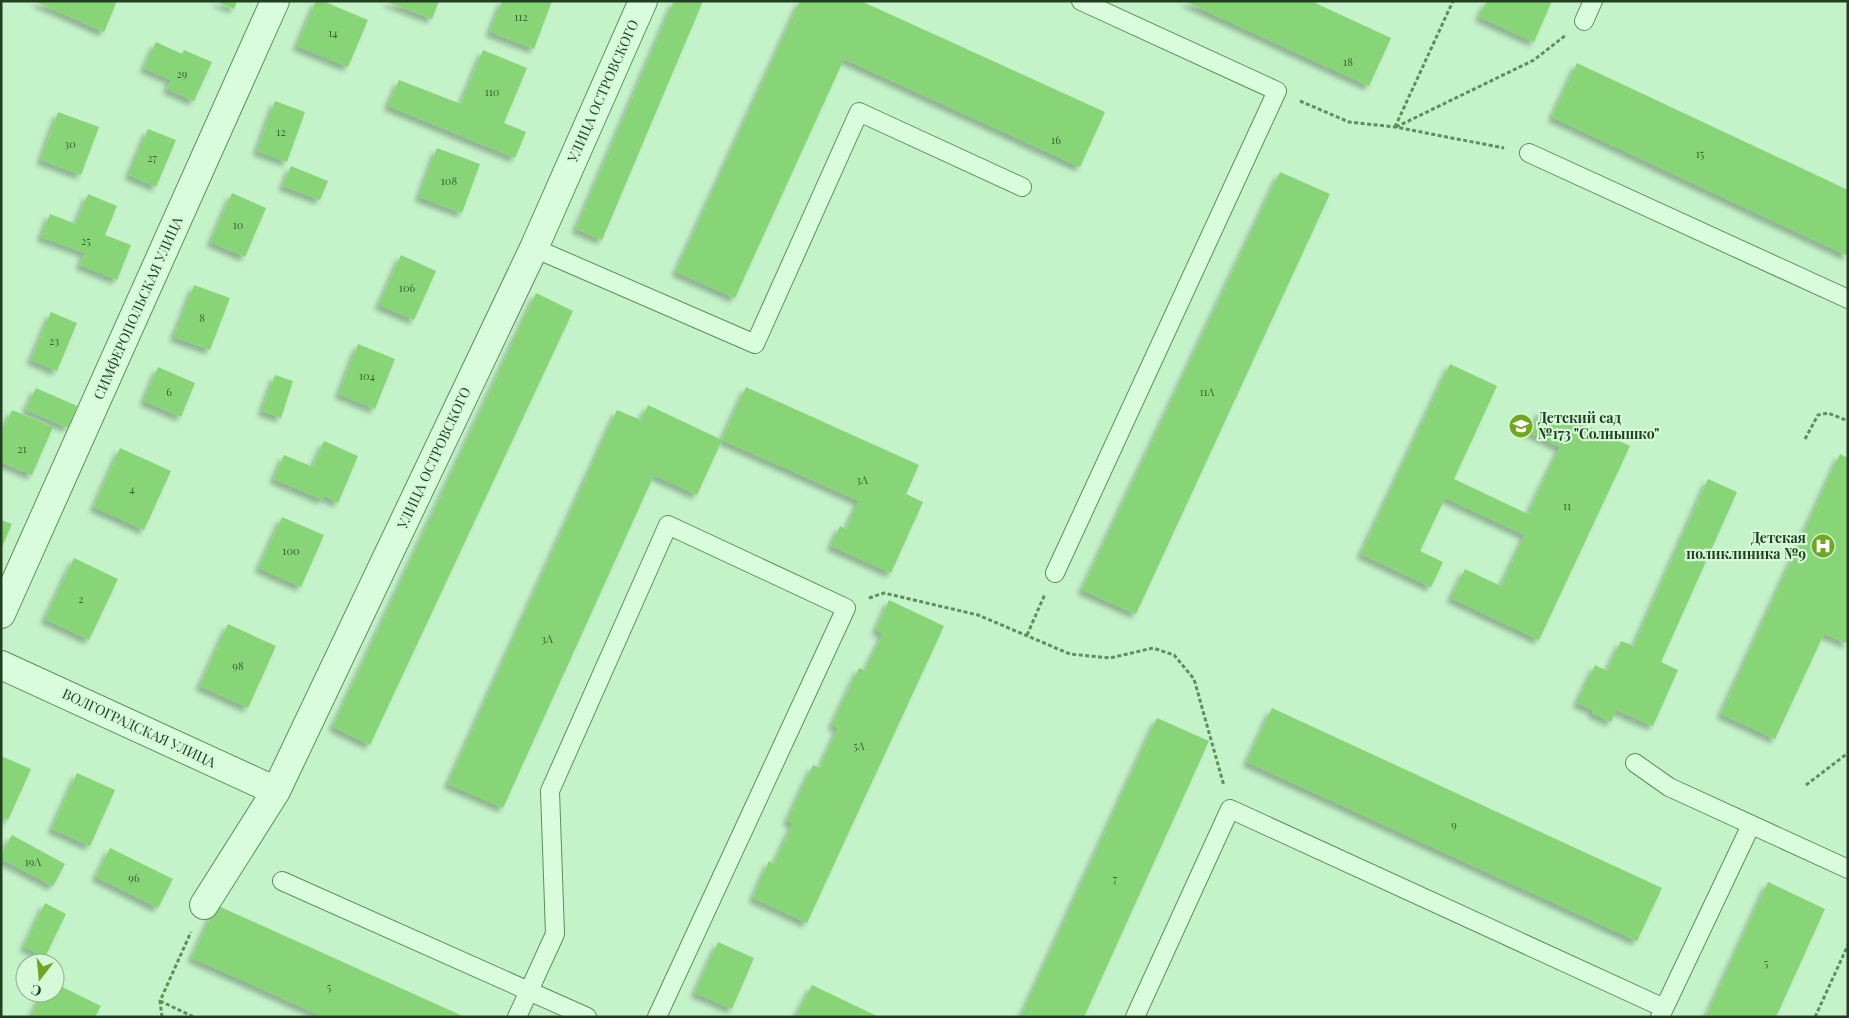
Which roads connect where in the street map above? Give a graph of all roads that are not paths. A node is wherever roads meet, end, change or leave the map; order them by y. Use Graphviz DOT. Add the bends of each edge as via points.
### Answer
graph roads {
  1 [pos="275,1"];
  2 [pos="643,1"];
  3 [pos="1081,1"];
  4 [pos="1593,1"];
  5 [pos="1584,21"];
  6 [pos="1530,153"];
  7 [pos="1022,187"];
  8 [pos="534,248"];
  9 [pos="1848,299"];
  10 [pos="1055,574"];
  11 [pos="1,614"];
  12 [pos="1,665"];
  13 [pos="1635,763"];
  14 [pos="276,791"];
  15 [pos="1751,825"];
  16 [pos="1848,869"];
  17 [pos="282,881"];
  18 [pos="204,905"];
  19 [pos="529,991"];
  20 [pos="1662,1013"];
  21 [pos="517,1017"];
  22 [pos="587,1017"];
  23 [pos="657,1017"];
  24 [pos="1134,1017"];
  1 -- 11 [label="street, СИМФЕРОПОЛЬСКАЯ УЛИЦА"];
  2 -- 8 [label="street, УЛИЦА ОСТРОВСКОГО"];
  3 -- 10 [label="lane" via="1277,91"];
  4 -- 5 [label="lane"];
  6 -- 9 [label="lane"];
  7 -- 8 [label="lane" via="859,112 755,344"];
  8 -- 14 [label="street, УЛИЦА ОСТРОВСКОГО"];
  12 -- 14 [label="street, ВОЛГОГРАДСКАЯ УЛИЦА"];
  13 -- 15 [label="lane" via="1669,787"];
  14 -- 18 [label="street, УЛИЦА ОСТРОВСКОГО"];
  15 -- 16 [label="lane"];
  15 -- 20 [label="lane"];
  17 -- 19 [label="lane"];
  19 -- 21 [label="lane"];
  19 -- 22 [label="lane"];
  19 -- 23 [label="lane" via="555,934 550,791 668,525 846,608"];
  20 -- 24 [label="lane" via="1230,808"];
}
